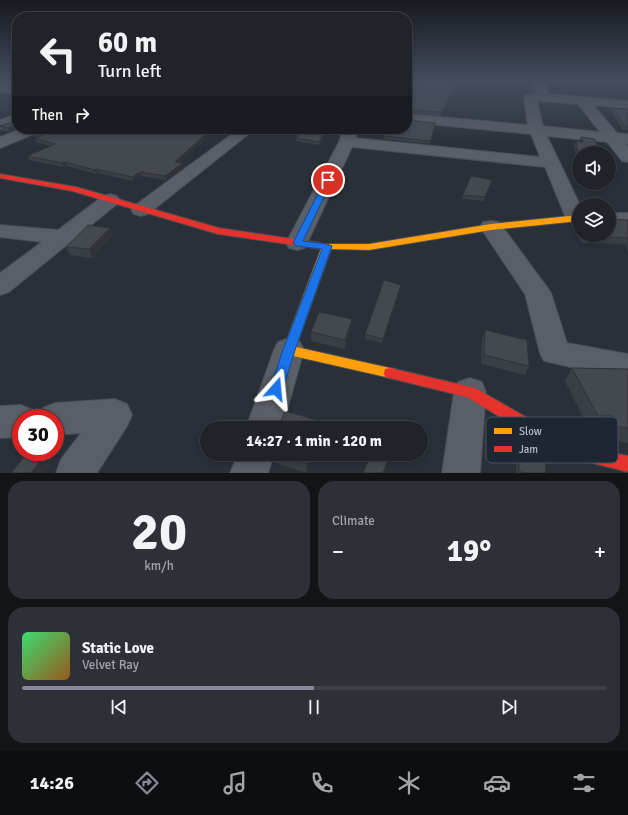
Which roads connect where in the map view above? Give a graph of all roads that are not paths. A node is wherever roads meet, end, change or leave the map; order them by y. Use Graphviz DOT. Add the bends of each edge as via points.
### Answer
graph roads {
  1 [pos="531,103"];
  2 [pos="584,103"];
  3 [pos="606,103"];
  4 [pos="628,105"];
  5 [pos="412,118"];
  6 [pos="12,120"];
  7 [pos="0,125"];
  8 [pos="536,129"];
  9 [pos="22,134"];
  10 [pos="241,134"];
  11 [pos="348,136"];
  12 [pos="613,137"];
  13 [pos="628,139"];
  14 [pos="0,143"];
  15 [pos="628,157"];
  16 [pos="551,163"];
  17 [pos="0,176"];
  18 [pos="110,200"];
  19 [pos="572,206"];
  20 [pos="141,210"];
  21 [pos="616,218"];
  22 [pos="572,219"];
  23 [pos="628,219"];
  24 [pos="491,227"];
  25 [pos="0,231"];
  26 [pos="62,237"];
  27 [pos="297,243"];
  28 [pos="327,246"];
  29 [pos="0,286"];
  30 [pos="289,350"];
  31 [pos="628,367"];
  32 [pos="470,392"];
  33 [pos="512,417"];
  34 [pos="64,418"];
  35 [pos="12,421"];
  36 [pos="266,421"];
  37 [pos="0,422"];
  38 [pos="254,461"];
  39 [pos="618,462"];
  40 [pos="628,464"];
  41 [pos="75,473"];
  42 [pos="250,473"];
  43 [pos="461,473"];
  1 -- 8 [label="street"];
  2 -- 12 [label="street"];
  3 -- 4 [label="street"];
  5 -- 8 [label="street"];
  6 -- 7 [label="street"];
  8 -- 12 [label="street"];
  8 -- 16 [label="street"];
  9 -- 14 [label="street"];
  10 -- 20 [label="street"];
  11 -- 16 [label="street"];
  11 -- 27 [label="street"];
  12 -- 13 [label="street"];
  12 -- 15 [label="street"];
  16 -- 19 [label="street"];
  17 -- 18 [label="street" via="73,189"];
  18 -- 20 [label="street"];
  18 -- 26 [label="street"];
  20 -- 27 [label="street" via="218,231"];
  21 -- 23 [label="street"];
  22 -- 24 [label="street"];
  24 -- 28 [label="street" via="369,247"];
  24 -- 31 [label="street" via="538,293 555,353"];
  25 -- 26 [label="street"];
  26 -- 29 [label="street"];
  27 -- 28 [label="street"];
  28 -- 30 [label="street"];
  30 -- 32 [label="street"];
  30 -- 36 [label="street"];
  32 -- 33 [label="street"];
  32 -- 43 [label="street"];
  34 -- 41 [label="street" via="115,415"];
  35 -- 37 [label="street"];
  38 -- 42 [label="street"];
  39 -- 40 [label="street"];
}
